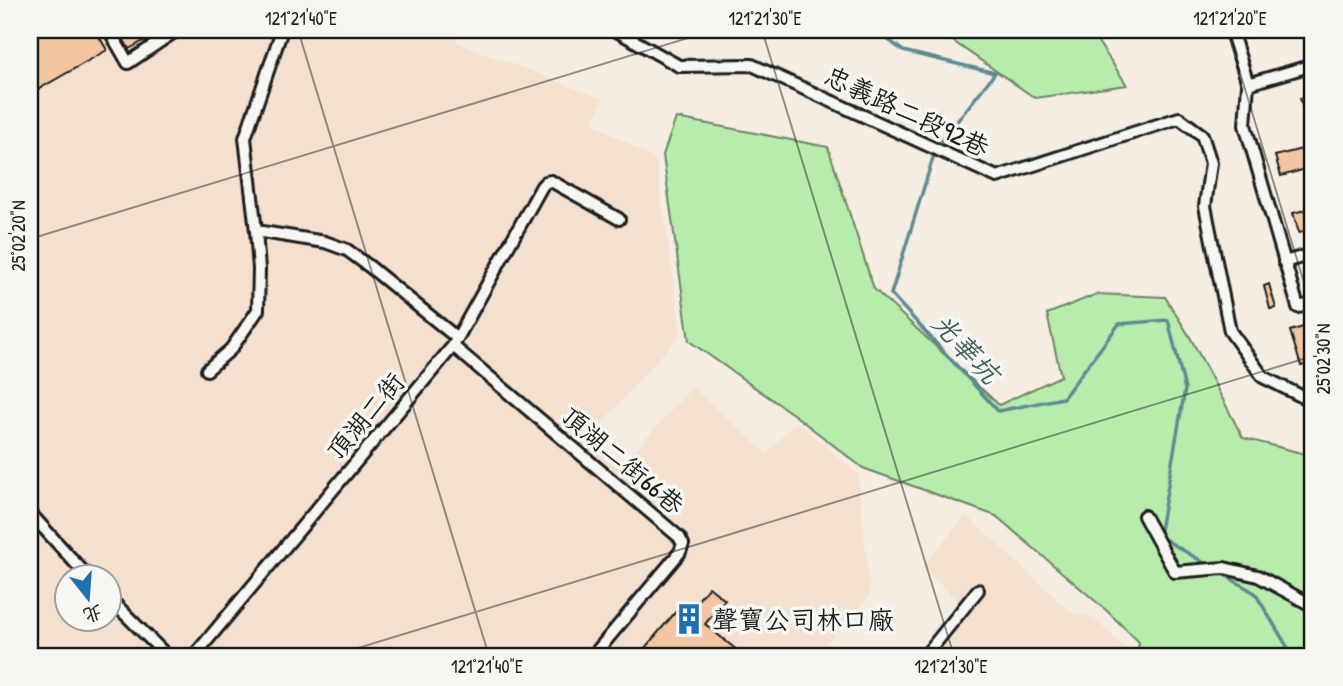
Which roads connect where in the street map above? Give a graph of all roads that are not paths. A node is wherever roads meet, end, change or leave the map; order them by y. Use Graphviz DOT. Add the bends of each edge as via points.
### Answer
graph roads {
  1 [pos="109,30"];
  2 [pos="177,30"];
  3 [pos="282,30"];
  4 [pos="615,30"];
  5 [pos="1231,30"];
  6 [pos="1313,65"];
  7 [pos="1248,84"];
  8 [pos="619,219"];
  9 [pos="256,230"];
  10 [pos="1313,254"];
  11 [pos="1284,262"];
  12 [pos="1313,304"];
  13 [pos="455,342"];
  14 [pos="207,370"];
  15 [pos="1313,402"];
  16 [pos="30,513"];
  17 [pos="1144,516"];
  18 [pos="76,564"];
  19 [pos="978,590"];
  20 [pos="1313,606"];
  21 [pos="122,611"];
  22 [pos="167,656"];
  23 [pos="194,656"];
  24 [pos="593,656"];
  25 [pos="925,656"];
  1 -- 2 [label="street" via="128,63"];
  3 -- 9 [label="street" via="245,138"];
  4 -- 15 [label="street, 忠義路二段92巷" via="678,66 752,65 997,177 1179,118 1202,135 1211,163 1205,206 1230,331 1263,377"];
  5 -- 7 [label="street"];
  6 -- 7 [label="street"];
  7 -- 11 [label="street" via="1245,125"];
  8 -- 13 [label="street, 頂湖二街" via="546,182"];
  9 -- 13 [label="street" via="347,250"];
  9 -- 14 [label="street" via="258,310 231,349"];
  10 -- 11 [label="street"];
  11 -- 12 [label="street" via="1298,307"];
  13 -- 23 [label="street, 頂湖二街"];
  13 -- 24 [label="street, 頂湖二街66巷" via="683,544"];
  16 -- 18 [label="street"];
  17 -- 20 [label="street" via="1175,572 1224,568 1258,576"];
  19 -- 25 [label="street"];
  21 -- 22 [label="street"];
}
